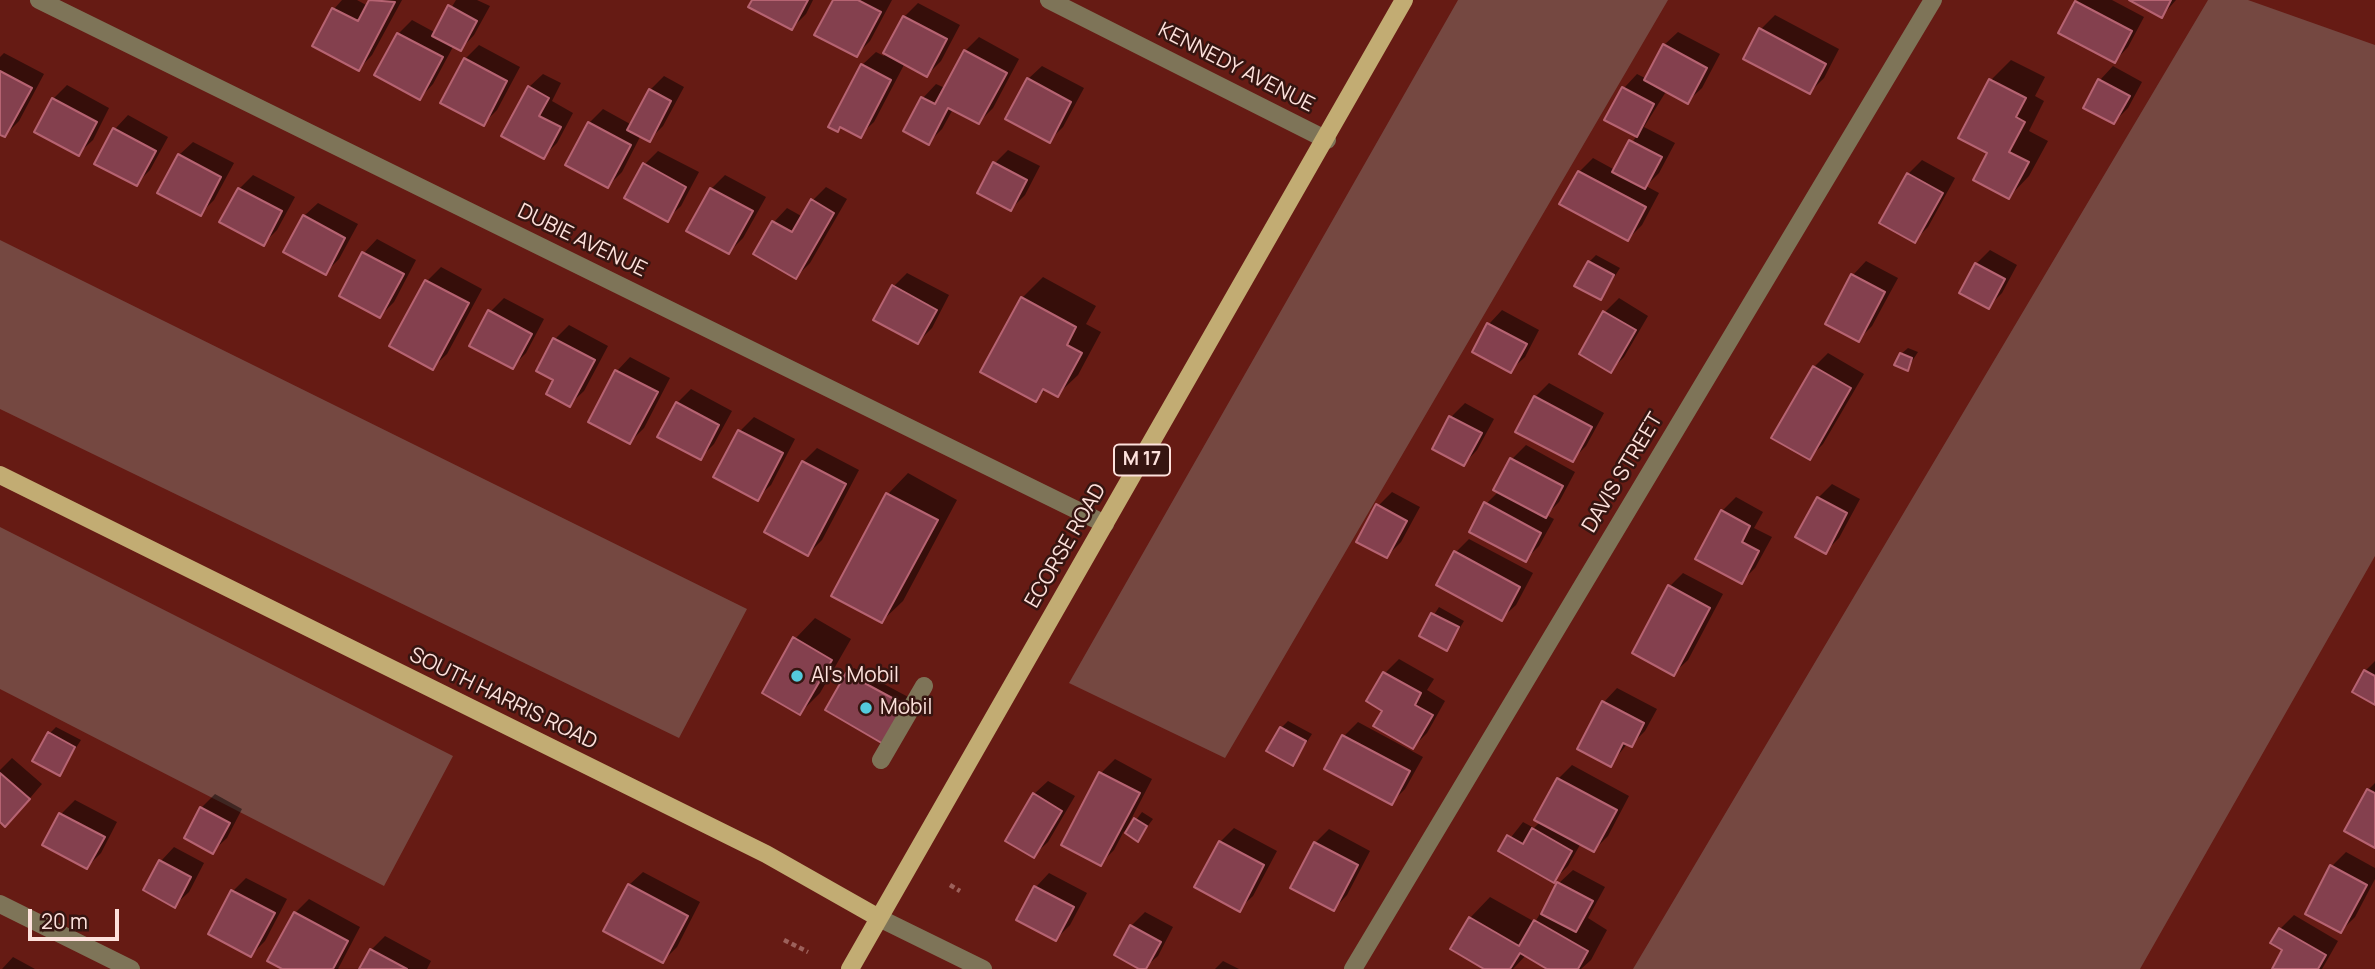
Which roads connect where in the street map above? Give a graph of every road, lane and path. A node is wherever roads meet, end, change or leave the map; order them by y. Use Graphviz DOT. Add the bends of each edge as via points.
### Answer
graph roads {
  1 [pos="38,0"];
  2 [pos="1049,0"];
  3 [pos="1404,0"];
  4 [pos="1933,0"];
  5 [pos="1327,140"];
  6 [pos="0,475"];
  7 [pos="1105,524"];
  8 [pos="924,686"];
  9 [pos="881,760"];
  10 [pos="950,885"];
  11 [pos="960,891"];
  12 [pos="0,904"];
  13 [pos="879,918"];
  14 [pos="784,940"];
  15 [pos="807,952"];
  16 [pos="131,969"];
  17 [pos="850,969"];
  18 [pos="983,969"];
  19 [pos="1353,969"];
  1 -- 7 [label="street, DUBIE AVENUE"];
  2 -- 5 [label="street, KENNEDY AVENUE"];
  3 -- 5 [label="main road, ECORSE ROAD / M 17"];
  4 -- 19 [label="street, DAVIS STREET"];
  5 -- 7 [label="main road, ECORSE ROAD / M 17"];
  6 -- 13 [label="main road, SOUTH HARRIS ROAD" via="766,854"];
  7 -- 13 [label="main road, ECORSE ROAD / M 17"];
  8 -- 9 [label="street"];
  10 -- 11 [label="path"];
  12 -- 16 [label="street"];
  13 -- 17 [label="main road, ECORSE ROAD / M 17"];
  13 -- 18 [label="street, SOUTH HARRIS ROAD"];
  14 -- 15 [label="path"];
}
